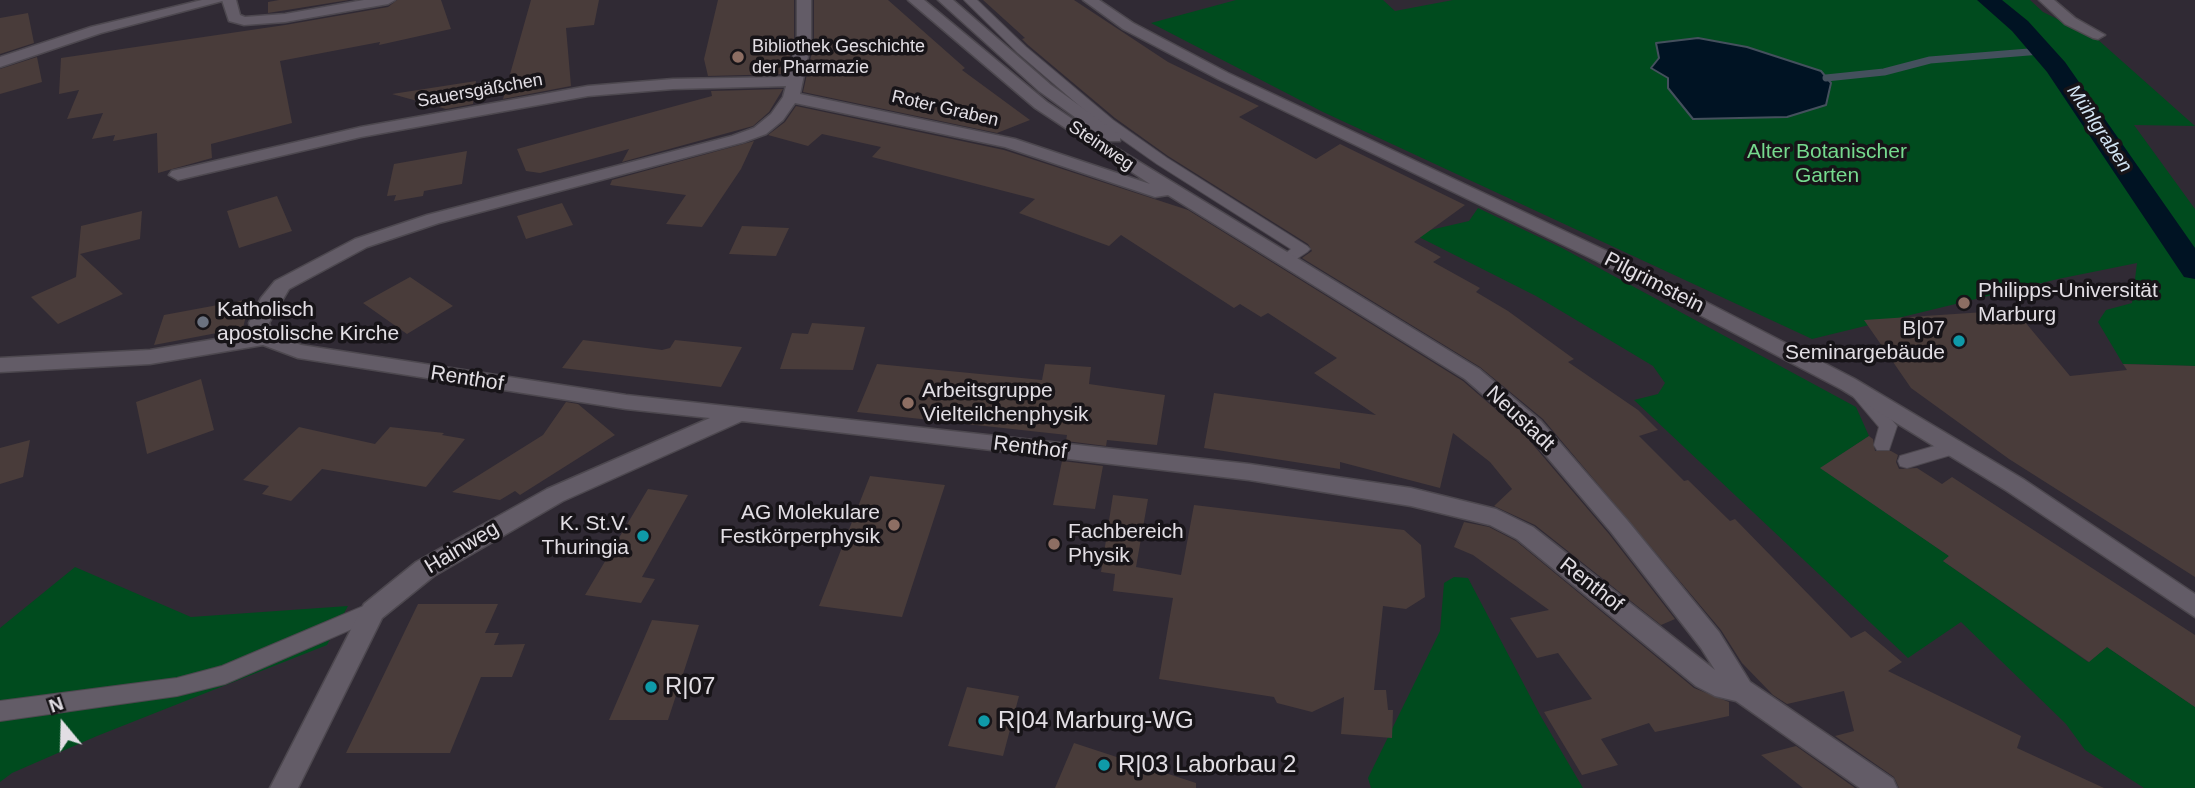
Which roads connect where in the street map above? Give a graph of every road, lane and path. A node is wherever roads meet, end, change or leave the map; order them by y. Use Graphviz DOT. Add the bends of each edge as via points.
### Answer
graph roads {
  1 [pos="219,0"];
  2 [pos="229,0"];
  3 [pos="387,0"];
  4 [pos="804,0"];
  5 [pos="915,0"];
  6 [pos="944,0"];
  7 [pos="970,0"];
  8 [pos="1090,0"];
  9 [pos="2046,0"];
  10 [pos="2098,35"];
  11 [pos="0,62"];
  12 [pos="792,89"];
  13 [pos="1119,142"];
  14 [pos="178,175"];
  15 [pos="1182,197"];
  16 [pos="1295,264"];
  17 [pos="264,338"];
  18 [pos="0,365"];
  19 [pos="1848,384"];
  20 [pos="739,414"];
  21 [pos="1915,422"];
  22 [pos="1888,426"];
  23 [pos="1883,445"];
  24 [pos="1955,447"];
  25 [pos="1908,461"];
  26 [pos="2195,607"];
  27 [pos="373,611"];
  28 [pos="1741,690"];
  29 [pos="0,711"];
  30 [pos="284,788"];
  31 [pos="1883,788"];
  1 -- 11 [label="street" via="96,30"];
  2 -- 3 [label="street" via="234,18 244,21"];
  4 -- 12 [label="street" via="804,41"];
  5 -- 15 [label="street, Steinweg" via="1041,105"];
  6 -- 13 [label="street" via="1045,88"];
  7 -- 16 [label="lane" via="1064,87 1162,161 1302,249"];
  8 -- 19 [label="street, Pilgrimstein" via="1128,26 1223,76 1604,257"];
  9 -- 10 [label="street" via="2070,21"];
  12 -- 14 [label="street, Sauersgäßchen" via="673,84 588,91 361,132"];
  12 -- 15 [label="street, Roter Graben" via="1009,143"];
  12 -- 17 [label="street" via="777,117 760,131 738,139 433,219 361,243 282,285 260,323"];
  15 -- 16 [label="street, Steinweg"];
  16 -- 28 [label="street, Neustadt" via="1472,374 1533,426"];
  17 -- 18 [label="street" via="150,357"];
  17 -- 20 [label="street, Renthof" via="298,351 431,374"];
  19 -- 21 [label="street, Pilgrimstein"];
  19 -- 22 [label="lane"];
  20 -- 27 [label="street, Hainweg" via="555,495 425,569"];
  20 -- 28 [label="street, Renthof" via="1249,472 1412,497 1496,518 1525,533 1705,678"];
  21 -- 22 [label="lane"];
  21 -- 24 [label="street, Pilgrimstein"];
  22 -- 23 [label="lane"];
  24 -- 25 [label="lane"];
  24 -- 26 [label="street, Pilgrimstein"];
  27 -- 29 [label="lane" via="225,675 177,687"];
  27 -- 30 [label="street, Hainweg"];
  28 -- 31 [label="street"];
}
